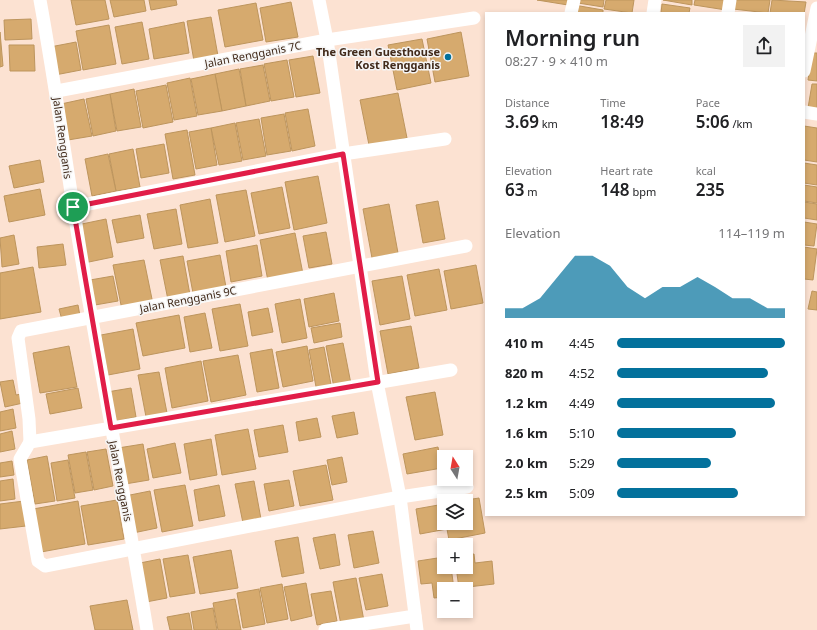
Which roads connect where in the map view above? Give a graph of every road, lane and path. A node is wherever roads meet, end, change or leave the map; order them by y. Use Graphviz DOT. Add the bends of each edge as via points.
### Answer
graph roads {
  1 [pos="40,0"];
  2 [pos="319,0"];
  3 [pos="574,0"];
  4 [pos="655,0"];
  5 [pos="730,0"];
  6 [pos="817,8"];
  7 [pos="571,12"];
  8 [pos="653,12"];
  9 [pos="728,12"];
  10 [pos="474,18"];
  11 [pos="327,40"];
  12 [pos="805,66"];
  13 [pos="57,91"];
  14 [pos="805,112"];
  15 [pos="817,114"];
  16 [pos="445,139"];
  17 [pos="343,154"];
  18 [pos="73,207"];
  19 [pos="466,246"];
  20 [pos="361,266"];
  21 [pos="92,318"];
  22 [pos="452,370"];
  23 [pos="378,382"];
  24 [pos="111,428"];
  25 [pos="30,442"];
  26 [pos="467,487"];
  27 [pos="400,497"];
  28 [pos="134,548"];
  29 [pos="415,616"];
  30 [pos="147,630"];
  31 [pos="325,630"];
  32 [pos="418,630"];
  1 -- 13 [label="street, Jalan Rengganis"];
  2 -- 11 [label="street"];
  3 -- 7 [label="street"];
  4 -- 8 [label="street"];
  5 -- 9 [label="street"];
  6 -- 12 [label="street"];
  10 -- 11 [label="street, Jalan Rengganis 7C"];
  11 -- 13 [label="street, Jalan Rengganis 7C"];
  11 -- 17 [label="street"];
  13 -- 18 [label="street, Jalan Rengganis"];
  14 -- 15 [label="street"];
  16 -- 17 [label="street"];
  17 -- 18 [label="street"];
  17 -- 20 [label="street"];
  18 -- 21 [label="street, Jalan Rengganis"];
  19 -- 20 [label="street, Jalan Rengganis 9C"];
  20 -- 21 [label="street, Jalan Rengganis 9C"];
  20 -- 23 [label="street"];
  21 -- 24 [label="street, Jalan Rengganis"];
  21 -- 25 [label="street, Jalan Rengganis 9C" via="26,329 19,334"];
  22 -- 23 [label="street"];
  23 -- 24 [label="street"];
  23 -- 27 [label="street"];
  24 -- 25 [label="street"];
  24 -- 28 [label="street, Jalan Rengganis"];
  25 -- 28 [label="street" via="20,459 38,561 45,566"];
  26 -- 27 [label="street"];
  27 -- 28 [label="street"];
  27 -- 29 [label="street"];
  28 -- 30 [label="street, Jalan Rengganis"];
  29 -- 31 [label="street"];
  29 -- 32 [label="street"];
}
